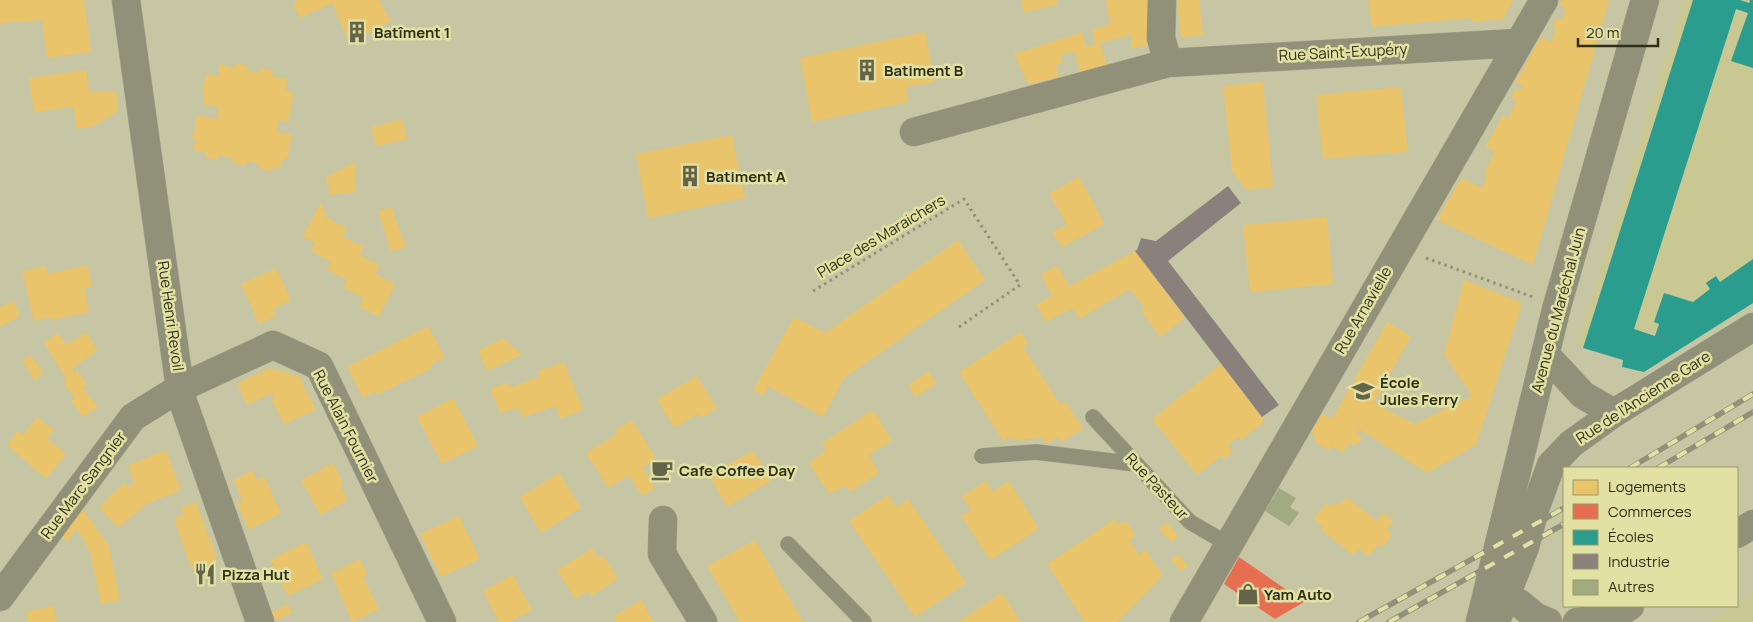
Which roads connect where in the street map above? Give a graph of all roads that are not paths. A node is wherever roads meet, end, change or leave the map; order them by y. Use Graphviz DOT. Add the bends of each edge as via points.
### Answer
graph roads {
  1 [pos="126,0"];
  2 [pos="1162,0"];
  3 [pos="1544,0"];
  4 [pos="1645,0"];
  5 [pos="1517,43"];
  6 [pos="1168,63"];
  7 [pos="914,132"];
  8 [pos="1753,327"];
  9 [pos="1545,354"];
  10 [pos="180,388"];
  11 [pos="1614,414"];
  12 [pos="1092,418"];
  13 [pos="982,456"];
  14 [pos="1136,464"];
  15 [pos="663,520"];
  16 [pos="1753,524"];
  17 [pos="1738,533"];
  18 [pos="788,544"];
  19 [pos="1228,544"];
  20 [pos="1525,547"];
  21 [pos="0,597"];
  22 [pos="1518,613"];
  23 [pos="1619,614"];
  24 [pos="260,622"];
  25 [pos="442,622"];
  26 [pos="703,622"];
  27 [pos="864,622"];
  28 [pos="1184,622"];
  29 [pos="1480,622"];
  30 [pos="1495,622"];
  31 [pos="1548,622"];
  32 [pos="1577,622"];
  1 -- 10 [label="street, Rue Henri Revoil"];
  2 -- 6 [label="street" via="1161,38"];
  3 -- 5 [label="street, Rue Arnavielle"];
  4 -- 9 [label="street, Avenue du Maréchal Juin"];
  5 -- 6 [label="street, Rue Saint-Exupéry"];
  5 -- 19 [label="street, Rue Arnavielle"];
  6 -- 7 [label="street, Rue Saint-Exupéry"];
  8 -- 11 [label="street, Rue de l'Ancienne Gare"];
  9 -- 11 [label="street" via="1583,395"];
  9 -- 29 [label="street, Avenue du Maréchal Juin"];
  10 -- 21 [label="street, Rue Marc Sangnier" via="133,418"];
  10 -- 24 [label="street, Rue Henri Revoil"];
  10 -- 25 [label="street, Rue Alain Fournier" via="273,345 319,366"];
  11 -- 20 [label="street, Rue de l'Ancienne Gare" via="1571,444 1551,465"];
  12 -- 14 [label="lane, Rue Pasteur"];
  13 -- 14 [label="lane" via="1036,452"];
  14 -- 19 [label="lane, Rue Pasteur" via="1190,522"];
  15 -- 26 [label="street" via="662,554"];
  16 -- 17 [label="street"];
  18 -- 27 [label="lane"];
  19 -- 28 [label="street, Rue Arnavielle"];
  20 -- 22 [label="street"];
  20 -- 30 [label="street, Rue de l'Ancienne Gare"];
  22 -- 31 [label="street"];
  23 -- 32 [label="street"];
}
